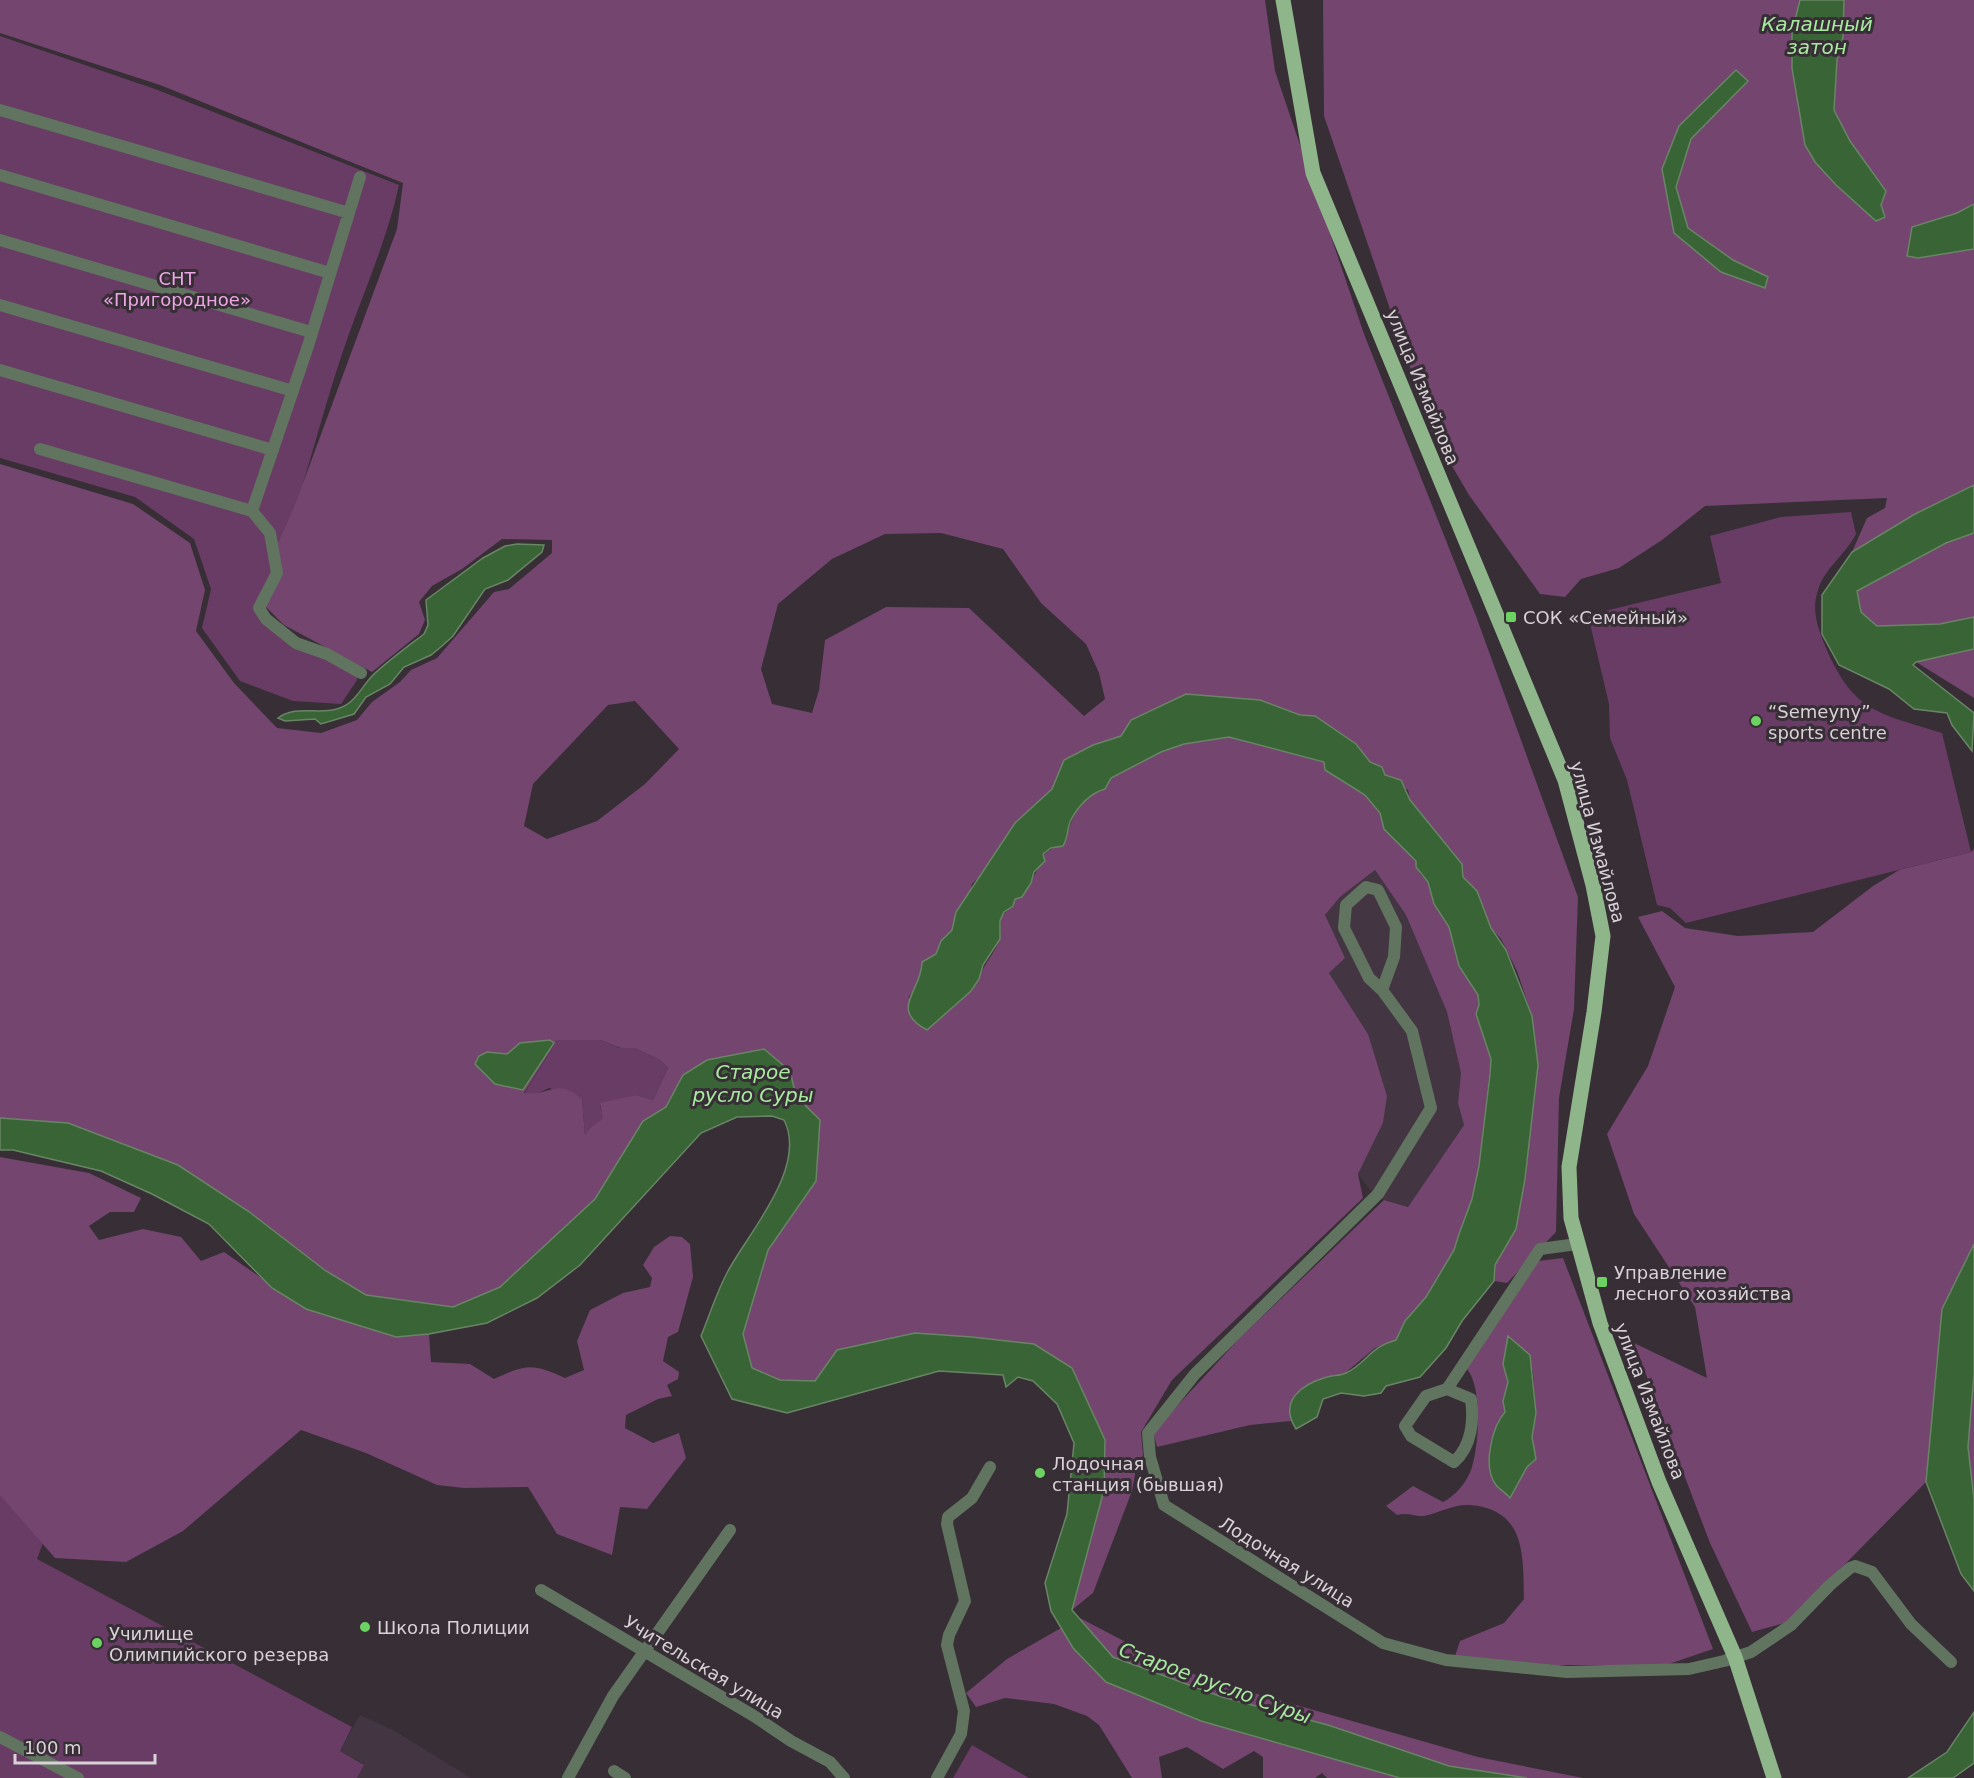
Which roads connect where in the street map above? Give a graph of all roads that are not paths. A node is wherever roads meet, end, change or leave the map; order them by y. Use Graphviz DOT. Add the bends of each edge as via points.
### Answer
graph roads {
  1 [pos="1283,0"];
  2 [pos="0,110"];
  3 [pos="0,175"];
  4 [pos="360,177"];
  5 [pos="349,213"];
  6 [pos="0,240"];
  7 [pos="330,273"];
  8 [pos="0,305"];
  9 [pos="311,332"];
  10 [pos="0,370"];
  11 [pos="293,391"];
  12 [pos="40,449"];
  13 [pos="273,450"];
  14 [pos="252,511"];
  15 [pos="361,673"];
  16 [pos="1382,990"];
  17 [pos="1577,1244"];
  18 [pos="1447,1389"];
  19 [pos="990,1467"];
  20 [pos="730,1530"];
  21 [pos="541,1590"];
  22 [pos="644,1652"];
  23 [pos="1735,1657"];
  24 [pos="1951,1662"];
  25 [pos="0,1737"];
  26 [pos="614,1771"];
  27 [pos="78,1778"];
  28 [pos="568,1778"];
  29 [pos="625,1778"];
  30 [pos="844,1778"];
  31 [pos="937,1778"];
  32 [pos="1774,1778"];
  1 -- 17 [label="main road, улица Измайлова" via="1313,173 1565,780 1593,885 1603,936 1569,1167 1571,1218"];
  2 -- 5 [label="street"];
  3 -- 7 [label="street"];
  4 -- 5 [label="street"];
  5 -- 7 [label="street"];
  6 -- 9 [label="street"];
  7 -- 9 [label="street"];
  8 -- 11 [label="street"];
  9 -- 11 [label="street"];
  10 -- 13 [label="street"];
  11 -- 13 [label="street"];
  12 -- 14 [label="street"];
  13 -- 14 [label="street"];
  14 -- 15 [label="street" via="270,533 277,573 260,608 266,619 296,643 327,654"];
  16 -- 16 [label="street, Лодочная улица" via="1369,978 1344,928 1346,905 1365,887 1378,890 1396,927 1394,957"];
  16 -- 23 [label="street, Лодочная улица" via="1412,1031 1431,1108 1378,1194 1195,1374 1148,1433 1150,1457 1164,1505 1383,1643 1446,1660 1567,1672 1689,1669"];
  17 -- 18 [label="street" via="1540,1249"];
  17 -- 23 [label="main road, улица Измайлова" via="1591,1296 1659,1482"];
  18 -- 18 [label="street" via="1426,1396 1405,1426 1411,1436 1454,1462 1462,1455 1474,1420 1471,1399"];
  19 -- 31 [label="street" via="980,1487 948,1517 965,1601 947,1645 964,1711 961,1734"];
  20 -- 22 [label="street"];
  21 -- 22 [label="street, Учительская улица"];
  22 -- 28 [label="street" via="613,1696"];
  22 -- 30 [label="street, Учительская улица" via="830,1762"];
  23 -- 24 [label="street, Лодочная улица" via="1791,1626 1830,1585 1855,1566 1872,1572 1911,1624"];
  23 -- 32 [label="main road, улица Измайлова"];
  25 -- 27 [label="street"];
  26 -- 29 [label="street"];
}
